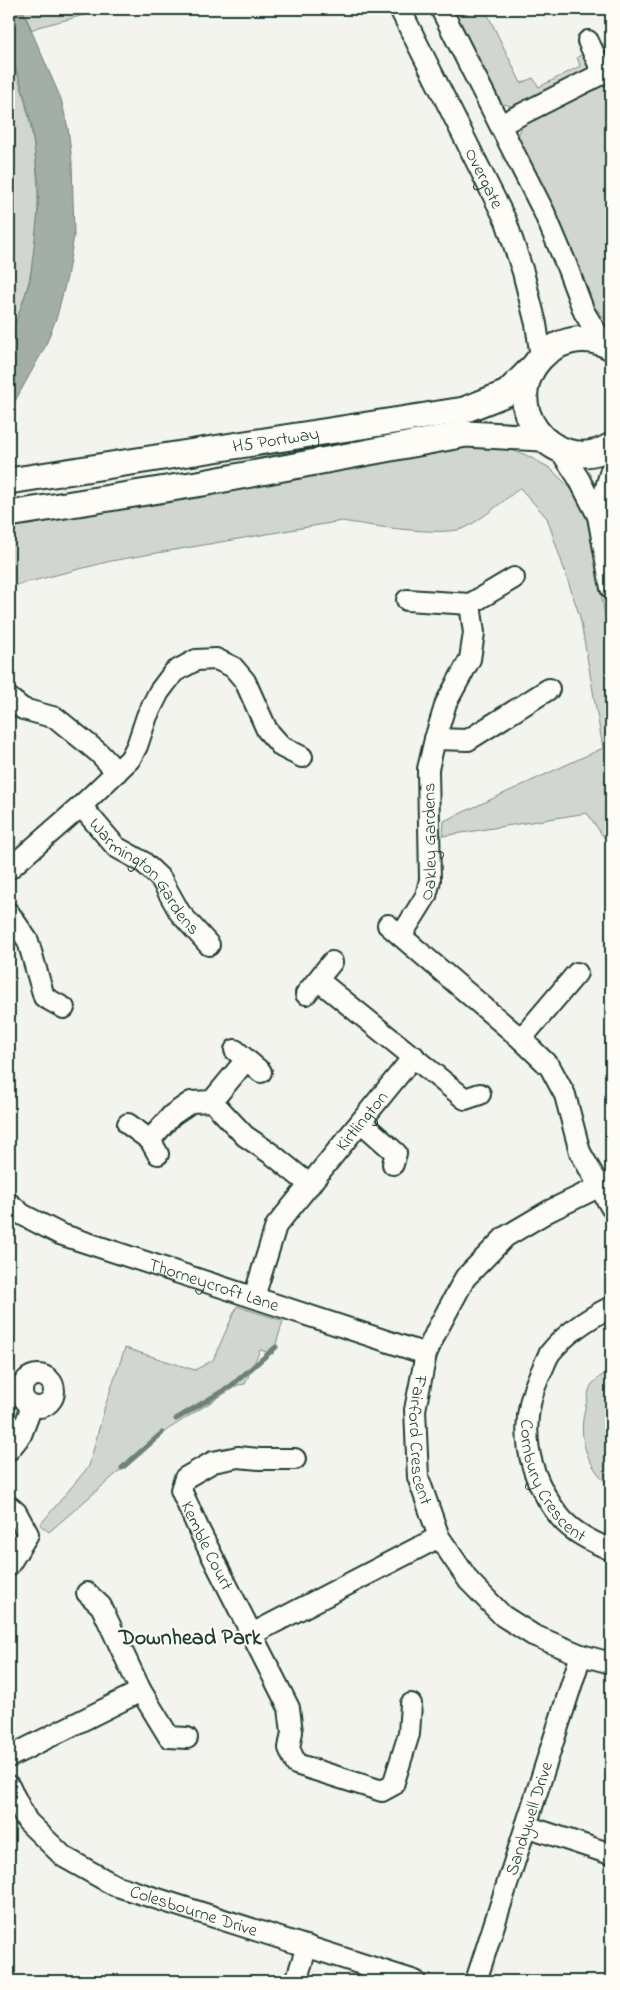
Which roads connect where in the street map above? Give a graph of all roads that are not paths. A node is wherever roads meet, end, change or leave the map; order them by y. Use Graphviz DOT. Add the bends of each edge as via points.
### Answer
graph roads {
  1 [pos="400,9"];
  2 [pos="441,9"];
  3 [pos="588,41"];
  4 [pos="607,71"];
  5 [pos="500,125"];
  6 [pos="607,345"];
  7 [pos="536,363"];
  8 [pos="551,444"];
  9 [pos="611,446"];
  10 [pos="611,470"];
  11 [pos="9,482"];
  12 [pos="9,514"];
  13 [pos="598,516"];
  14 [pos="514,578"];
  15 [pos="611,588"];
  16 [pos="407,600"];
  17 [pos="470,604"];
  18 [pos="549,689"];
  19 [pos="9,698"];
  20 [pos="435,740"];
  21 [pos="302,757"];
  22 [pos="117,772"];
  23 [pos="81,806"];
  24 [pos="9,869"];
  25 [pos="9,913"];
  26 [pos="209,945"];
  27 [pos="332,962"];
  28 [pos="577,973"];
  29 [pos="64,1008"];
  30 [pos="521,1039"];
  31 [pos="414,1056"];
  32 [pos="248,1061"];
  33 [pos="480,1094"];
  34 [pos="212,1101"];
  35 [pos="361,1122"];
  36 [pos="128,1124"];
  37 [pos="393,1164"];
  38 [pos="606,1184"];
  39 [pos="310,1185"];
  40 [pos="9,1203"];
  41 [pos="611,1207"];
  42 [pos="254,1297"];
  43 [pos="611,1307"];
  44 [pos="426,1354"];
  45 [pos="32,1406"];
  46 [pos="9,1450"];
  47 [pos="295,1458"];
  48 [pos="9,1506"];
  49 [pos="439,1537"];
  50 [pos="611,1550"];
  51 [pos="9,1565"];
  52 [pos="87,1593"];
  53 [pos="252,1634"];
  54 [pos="581,1655"];
  55 [pos="611,1664"];
  56 [pos="141,1691"];
  57 [pos="411,1704"];
  58 [pos="187,1738"];
  59 [pos="9,1757"];
  60 [pos="9,1786"];
  61 [pos="526,1826"];
  62 [pos="611,1854"];
  63 [pos="307,1946"];
  64 [pos="296,1981"];
  65 [pos="415,1981"];
  66 [pos="476,1981"];
  1 -- 7 [label="street, Overgate" via="506,220 536,324"];
  2 -- 5 [label="street, Overgate"];
  3 -- 4 [label="street"];
  4 -- 5 [label="street"];
  5 -- 6 [label="street, Overgate" via="544,212 584,312"];
  6 -- 7 [label="main road, H5 Portway" via="586,339 570,340 554,346"];
  7 -- 8 [label="main road" via="525,387 525,405 531,423"];
  7 -- 11 [label="main road, H5 Portway" via="507,393 464,410"];
  8 -- 9 [label="main road, H5 Portway" via="575,454 592,454"];
  8 -- 12 [label="main road, H5 Portway" via="466,434 203,483"];
  8 -- 13 [label="street" via="579,479"];
  10 -- 13 [label="street"];
  13 -- 15 [label="street"];
  14 -- 17 [label="street"];
  16 -- 17 [label="street"];
  17 -- 20 [label="street, Oakley Gardens" via="474,634 470,659 446,703"];
  18 -- 20 [label="street" via="468,740"];
  19 -- 22 [label="street" via="23,709 56,718"];
  20 -- 30 [label="street, Oakley Gardens" via="428,769 427,796 430,880 426,896 394,931"];
  21 -- 22 [label="street, Warmington Gardens" via="282,747 267,730 246,681 233,667 216,659 196,660 174,672 159,692 138,746"];
  22 -- 23 [label="street, Warmington Gardens"];
  23 -- 24 [label="street, Warmington Gardens"];
  23 -- 26 [label="street, Warmington Gardens" via="116,847 143,862 161,879 180,913"];
  25 -- 29 [label="street" via="28,941 44,997"];
  27 -- 31 [label="street" via="312,987"];
  28 -- 30 [label="street"];
  30 -- 38 [label="street, Oakley Gardens" via="550,1067 565,1095 580,1152 588,1169"];
  31 -- 33 [label="street" via="465,1099"];
  31 -- 35 [label="street, Kirtlington"];
  32 -- 34 [label="street"];
  34 -- 36 [label="street" via="192,1102 172,1115 154,1147"];
  34 -- 39 [label="street" via="245,1136"];
  35 -- 37 [label="street" via="396,1153"];
  35 -- 39 [label="street, Kirtlington"];
  38 -- 41 [label="street, Oakley Gardens"];
  38 -- 44 [label="street, Fairford Crescent" via="549,1211 505,1237 465,1278"];
  39 -- 42 [label="street, Kirtlington" via="276,1226"];
  40 -- 42 [label="street, Thorneycroft Lane" via="23,1215 60,1234"];
  42 -- 44 [label="street, Thorneycroft Lane"];
  43 -- 50 [label="street, Cornbury Crescent" via="571,1332 550,1354 533,1389 526,1421 529,1455 541,1487 561,1518 588,1540"];
  44 -- 49 [label="street, Fairford Crescent" via="415,1410 418,1477"];
  45 -- 46 [label="street" via="20,1435"];
  47 -- 53 [label="street, Kemble Court" via="238,1457 213,1462 185,1478 180,1490"];
  48 -- 51 [label="street" via="28,1534"];
  49 -- 53 [label="street"];
  49 -- 54 [label="street, Fairford Crescent" via="470,1581 504,1616 533,1635"];
  52 -- 56 [label="street" via="101,1606"];
  53 -- 57 [label="street, Kemble Court" via="289,1708 292,1732 289,1748 296,1764 382,1791 393,1785 410,1734"];
  54 -- 55 [label="street, Fairford Crescent"];
  54 -- 61 [label="street, Sandywell Drive"];
  56 -- 58 [label="street" via="168,1737"];
  56 -- 59 [label="street"];
  60 -- 63 [label="street, Colesbourne Drive" via="26,1821 64,1857 114,1885"];
  61 -- 62 [label="street"];
  61 -- 66 [label="street, Sandywell Drive"];
  63 -- 64 [label="street"];
  63 -- 65 [label="street, Colesbourne Drive"];
}
